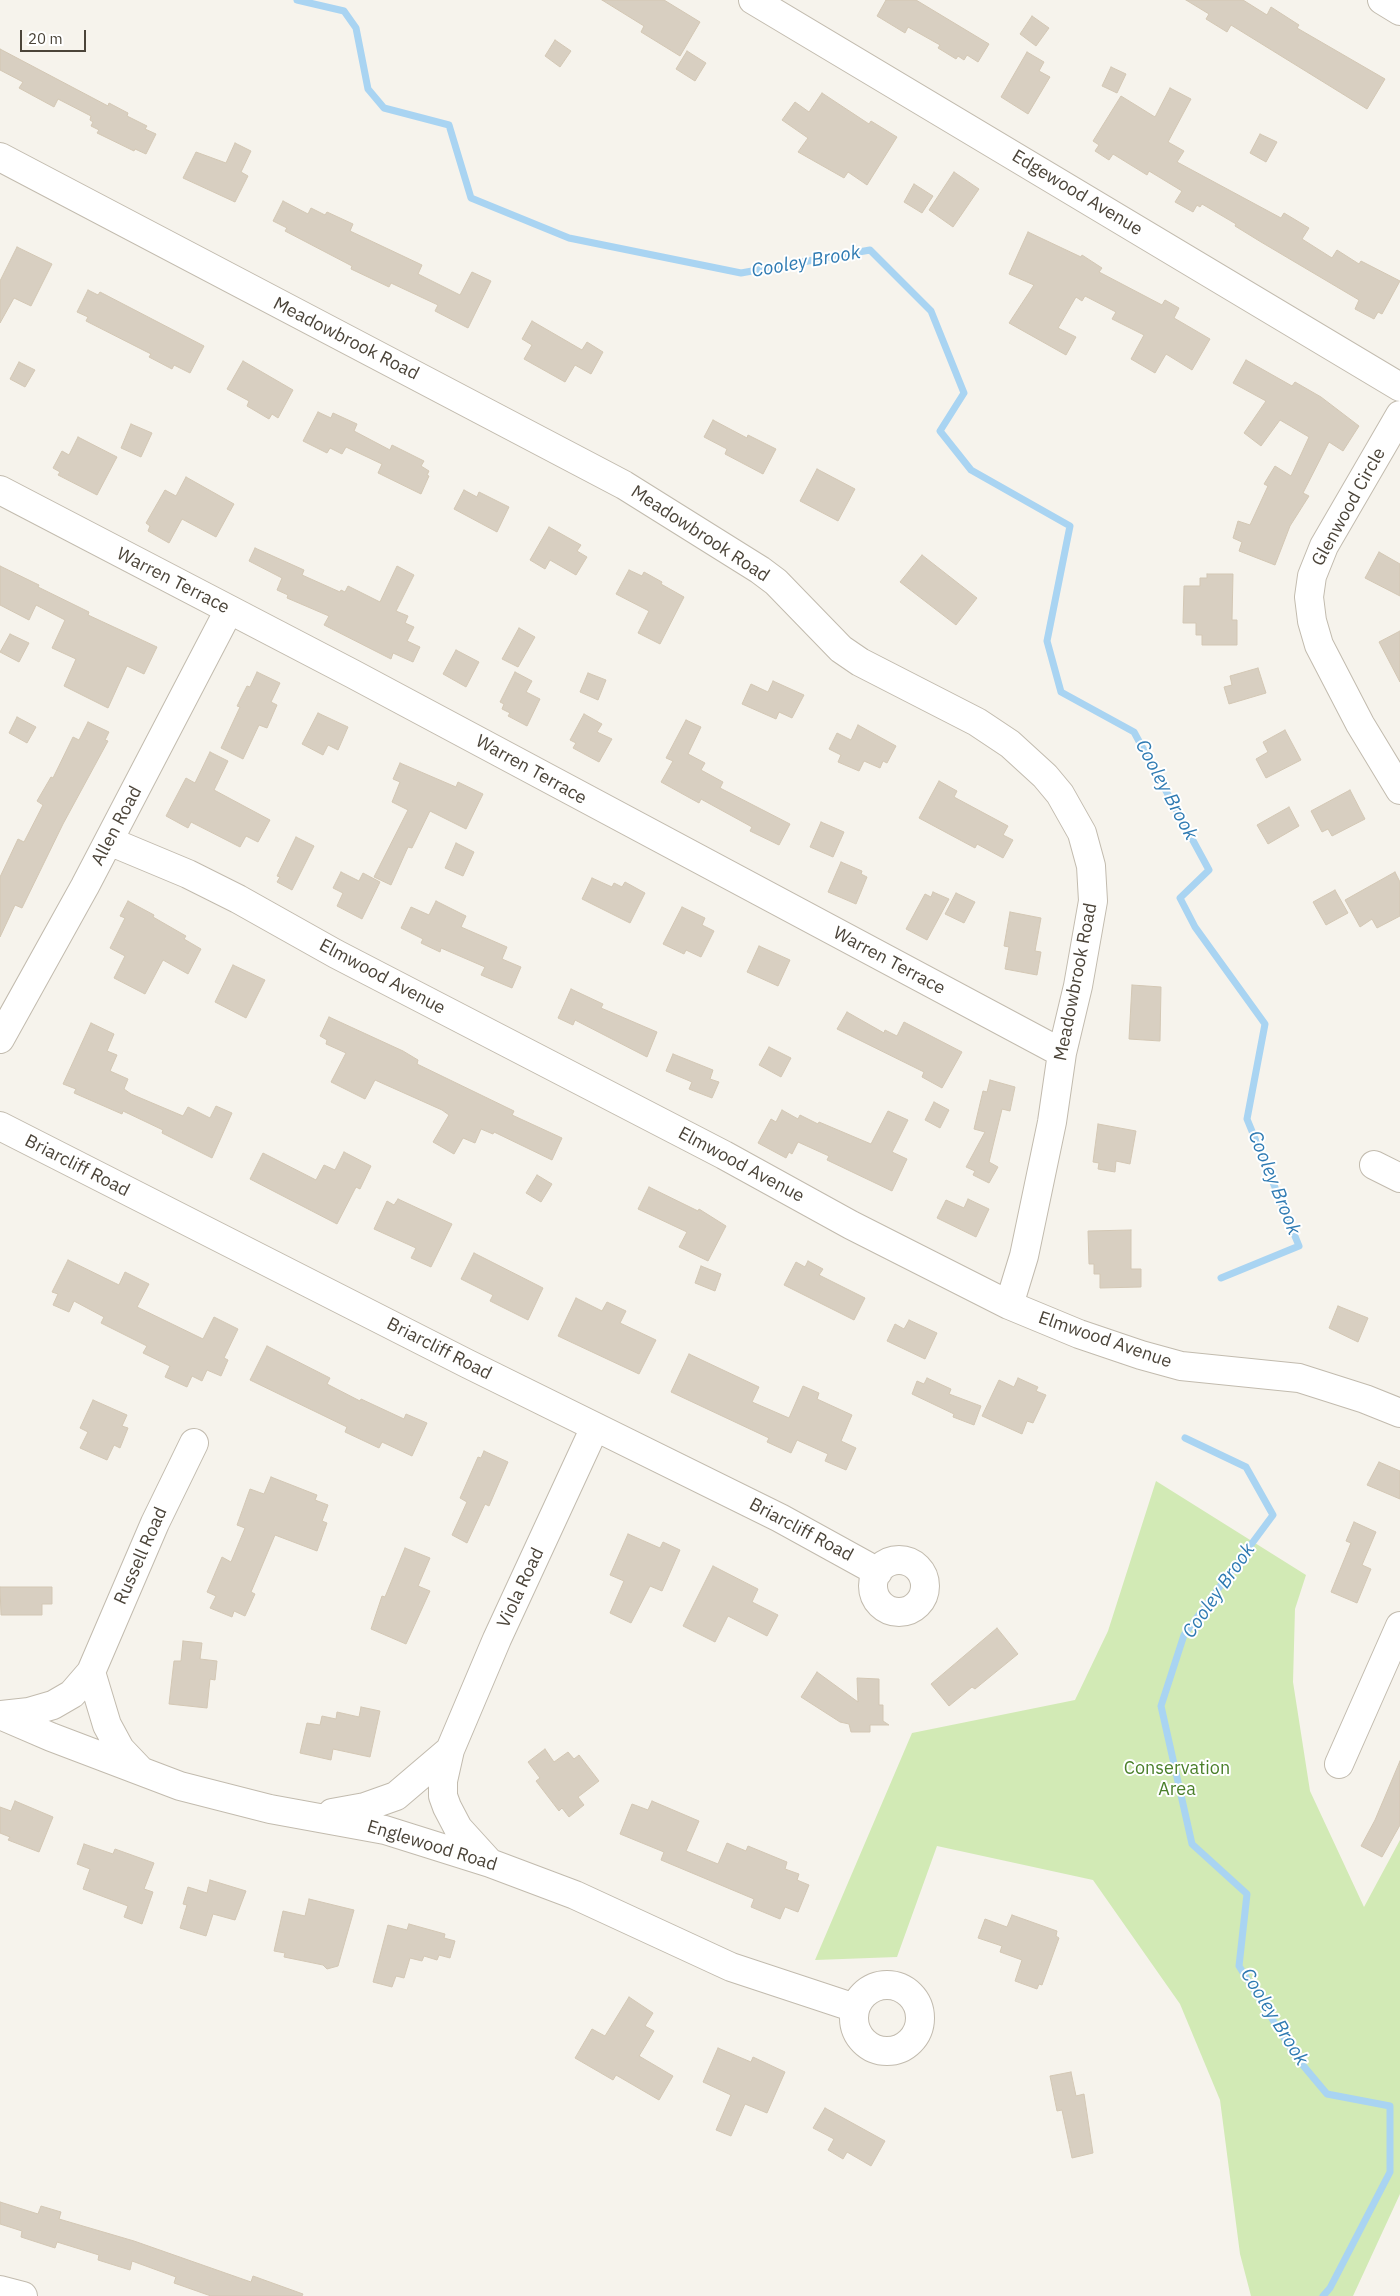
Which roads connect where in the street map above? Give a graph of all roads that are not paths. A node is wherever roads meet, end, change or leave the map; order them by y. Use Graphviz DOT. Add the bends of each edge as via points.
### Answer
graph roads {
  1 [pos="753,0"];
  2 [pos="1382,0"];
  3 [pos="1400,11"];
  4 [pos="0,157"];
  5 [pos="1400,387"];
  6 [pos="1400,414"];
  7 [pos="0,490"];
  8 [pos="229,610"];
  9 [pos="1400,790"];
  10 [pos="109,841"];
  11 [pos="0,1039"];
  12 [pos="1062,1053"];
  13 [pos="0,1126"];
  14 [pos="1374,1165"];
  15 [pos="1400,1178"];
  16 [pos="1009,1305"];
  17 [pos="1400,1413"];
  18 [pos="595,1427"];
  19 [pos="194,1443"];
  20 [pos="878,1572"];
  21 [pos="1400,1626"];
  22 [pos="91,1672"];
  23 [pos="1,1715"];
  24 [pos="450,1750"];
  25 [pos="1339,1764"];
  26 [pos="143,1773"];
  27 [pos="314,1816"];
  28 [pos="490,1863"];
  29 [pos="855,2008"];
  30 [pos="0,2290"];
  31 [pos="23,2296"];
  1 -- 5 [label="street, Edgewood Avenue"];
  2 -- 3 [label="street"];
  4 -- 12 [label="street, Meadowbrook Road" via="630,489 776,582 841,649 860,662 977,722 1010,744 1060,794 1082,833 1091,866 1091,917"];
  6 -- 9 [label="street, Glenwood Circle" via="1324,546 1312,576 1309,597 1312,621 1320,644 1360,724"];
  7 -- 8 [label="street, Warren Terrace"];
  8 -- 10 [label="street, Allen Road"];
  8 -- 12 [label="street, Warren Terrace"];
  10 -- 11 [label="street, Allen Road"];
  10 -- 16 [label="street, Elmwood Avenue" via="188,874 851,1225"];
  12 -- 16 [label="street, Meadowbrook Road" via="1052,1122 1024,1256"];
  13 -- 18 [label="street, Briarcliff Road"];
  14 -- 15 [label="street"];
  16 -- 17 [label="street, Elmwood Avenue" via="1140,1355 1181,1366 1299,1378 1365,1398"];
  18 -- 20 [label="street, Briarcliff Road" via="780,1518"];
  18 -- 24 [label="street, Viola Road" via="497,1639"];
  19 -- 22 [label="street, Russell Road" via="155,1523"];
  21 -- 25 [label="street"];
  22 -- 23 [label="street, Russell Road" via="72,1694 53,1705"];
  22 -- 26 [label="street" via="107,1725 120,1749"];
  23 -- 26 [label="street, Englewood Road"];
  24 -- 27 [label="street, Viola Road" via="396,1796 365,1807"];
  24 -- 28 [label="street, Viola Road" via="443,1796 458,1828"];
  26 -- 27 [label="street, Englewood Road" via="210,1794"];
  27 -- 28 [label="street, Englewood Road" via="385,1830"];
  28 -- 29 [label="street, Englewood Road" via="575,1895 731,1967"];
  30 -- 31 [label="street"];
}
